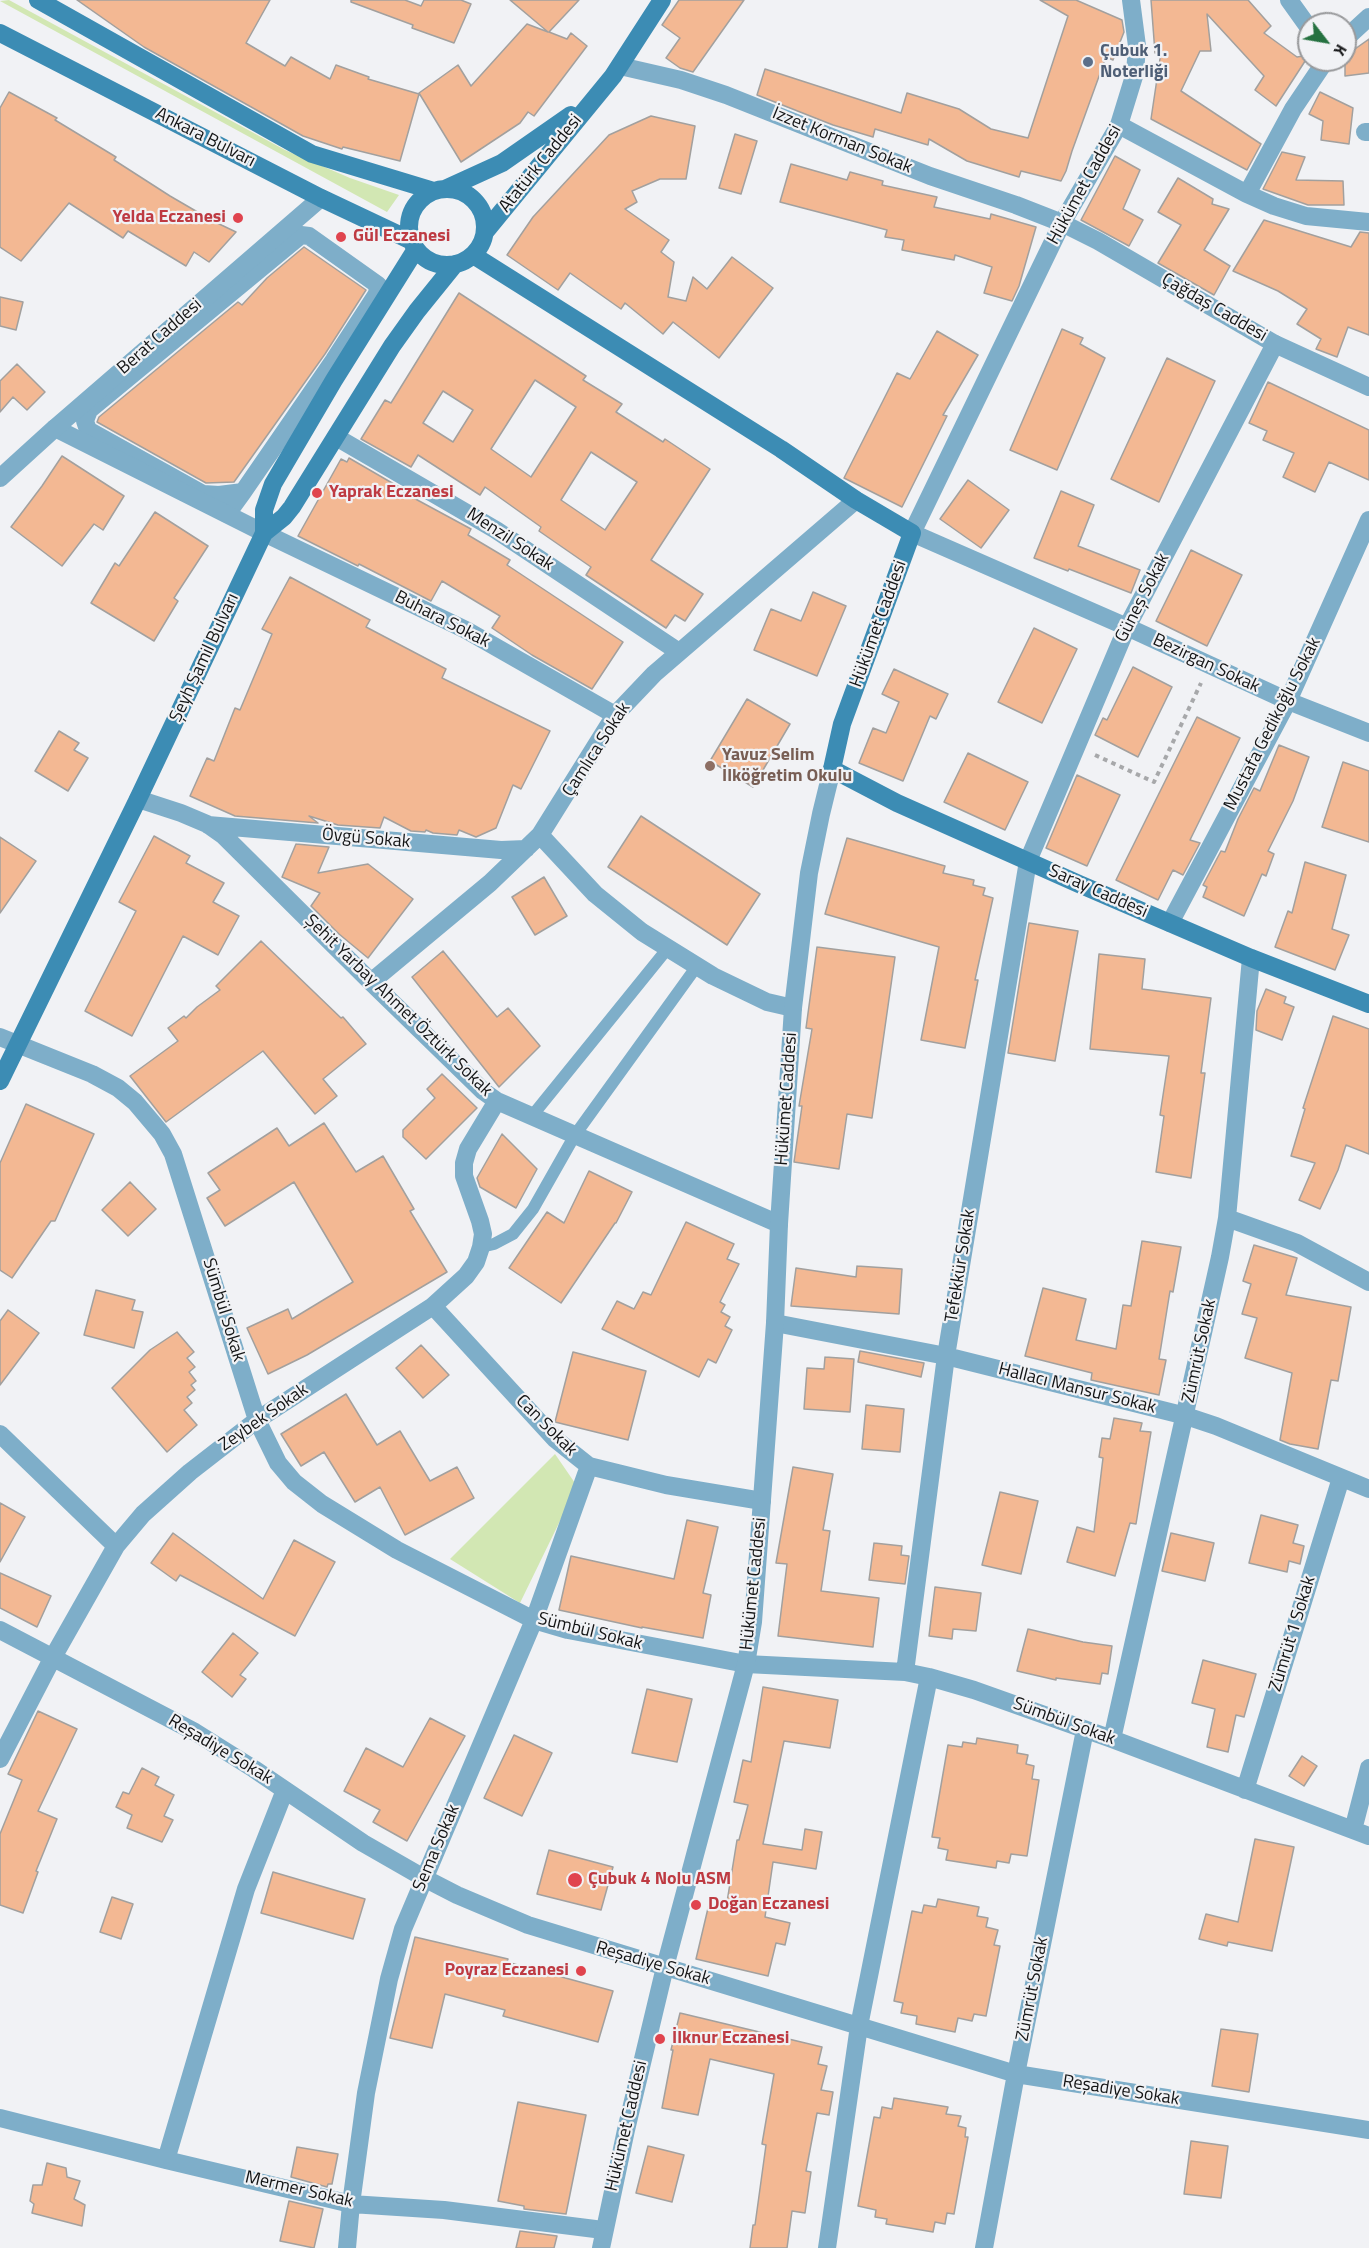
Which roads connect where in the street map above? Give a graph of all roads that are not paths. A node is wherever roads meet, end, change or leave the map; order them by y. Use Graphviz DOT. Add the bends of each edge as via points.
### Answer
graph roads {
  1 [pos="38,0"];
  2 [pos="662,0"];
  3 [pos="1131,0"];
  4 [pos="1369,17"];
  5 [pos="1357,28"];
  6 [pos="0,33"];
  7 [pos="620,66"];
  8 [pos="1318,72"];
  9 [pos="597,95"];
  10 [pos="1119,125"];
  11 [pos="440,190"];
  12 [pos="1247,194"];
  13 [pos="321,198"];
  14 [pos="1369,222"];
  15 [pos="1062,223"];
  16 [pos="485,232"];
  17 [pos="414,245"];
  18 [pos="473,255"];
  19 [pos="455,264"];
  20 [pos="1275,344"];
  21 [pos="1369,387"];
  22 [pos="55,428"];
  23 [pos="336,437"];
  24 [pos="0,478"];
  25 [pos="243,492"];
  26 [pos="856,500"];
  27 [pos="227,514"];
  28 [pos="1369,520"];
  29 [pos="264,533"];
  30 [pos="912,533"];
  31 [pos="1127,627"];
  32 [pos="679,652"];
  33 [pos="1288,701"];
  34 [pos="615,716"];
  35 [pos="1369,732"];
  36 [pos="832,769"];
  37 [pos="138,799"];
  38 [pos="207,824"];
  39 [pos="540,835"];
  40 [pos="526,849"];
  41 [pos="1029,861"];
  42 [pos="1170,923"];
  43 [pos="668,948"];
  44 [pos="1251,958"];
  45 [pos="697,966"];
  46 [pos="371,982"];
  47 [pos="1368,1000"];
  48 [pos="794,1008"];
  49 [pos="8,1041"];
  50 [pos="0,1081"];
  51 [pos="497,1101"];
  52 [pos="532,1116"];
  53 [pos="575,1135"];
  54 [pos="1227,1218"];
  55 [pos="779,1224"];
  56 [pos="481,1247"];
  57 [pos="1369,1282"];
  58 [pos="433,1306"];
  59 [pos="776,1323"];
  60 [pos="946,1356"];
  61 [pos="1186,1416"];
  62 [pos="257,1420"];
  63 [pos="0,1434"];
  64 [pos="589,1466"];
  65 [pos="1341,1478"];
  66 [pos="1369,1489"];
  67 [pos="762,1501"];
  68 [pos="116,1546"];
  69 [pos="534,1620"];
  70 [pos="0,1630"];
  71 [pos="52,1659"];
  72 [pos="746,1664"];
  73 [pos="905,1672"];
  74 [pos="929,1677"];
  75 [pos="1085,1730"];
  76 [pos="1112,1739"];
  77 [pos="0,1759"];
  78 [pos="1369,1768"];
  79 [pos="285,1790"];
  80 [pos="1245,1790"];
  81 [pos="1361,1833"];
  82 [pos="424,1878"];
  83 [pos="665,1967"];
  84 [pos="859,2026"];
  85 [pos="1016,2074"];
  86 [pos="0,2118"];
  87 [pos="1369,2130"];
  88 [pos="166,2160"];
  89 [pos="351,2204"];
  90 [pos="602,2239"];
  91 [pos="347,2248"];
  92 [pos="827,2248"];
  93 [pos="984,2248"];
  1 -- 11 [label="main road, Ankara Bulvarı" via="312,154"];
  2 -- 7 [label="main road, Atatürk Caddesi"];
  3 -- 10 [label="street, Hükümet Caddesi" via="1137,46 1135,73"];
  4 -- 5 [label="street"];
  6 -- 13 [label="main road, Ankara Bulvarı"];
  7 -- 9 [label="main road, Atatürk Caddesi"];
  7 -- 15 [label="street, İzzet Korman Sokak" via="726,95 930,176"];
  8 -- 12 [label="street"];
  9 -- 11 [label="main road, Atatürk Caddesi" via="502,164"];
  9 -- 16 [label="main road, Atatürk Caddesi"];
  10 -- 12 [label="street"];
  10 -- 15 [label="street, Hükümet Caddesi"];
  11 -- 16 [label="main road" via="464,193 479,206"];
  11 -- 17 [label="main road" via="424,197 413,212 409,229"];
  12 -- 14 [label="street" via="1306,216"];
  13 -- 17 [label="main road, Ankara Bulvarı"];
  13 -- 22 [label="street, Berat Caddesi"];
  15 -- 20 [label="street, Çağdaş Caddesi"];
  15 -- 30 [label="street, Hükümet Caddesi"];
  16 -- 18 [label="main road"];
  17 -- 19 [label="main road" via="434,262"];
  17 -- 29 [label="main road" via="273,484 264,510"];
  18 -- 19 [label="main road"];
  18 -- 26 [label="main road"];
  19 -- 23 [label="main road, Şeyh Şamil Bulvarı" via="392,346"];
  20 -- 21 [label="street, Çağdaş Caddesi"];
  20 -- 31 [label="street, Güneş Sokak"];
  22 -- 24 [label="street, Berat Caddesi"];
  22 -- 27 [label="street, Buhara Sokak"];
  23 -- 29 [label="main road, Şeyh Şamil Bulvarı" via="292,507"];
  23 -- 32 [label="street, Menzil Sokak" via="496,530"];
  25 -- 25 [label="street" via="377,294 378,285 309,236 301,235 89,410 85,421 88,430 202,494"];
  25 -- 27 [label="street"];
  26 -- 30 [label="main road"];
  26 -- 32 [label="street, Çamlıca Sokak"];
  27 -- 29 [label="street, Buhara Sokak"];
  28 -- 33 [label="street, Mustafa Gedikoğlu Sokak"];
  29 -- 34 [label="street, Buhara Sokak" via="466,630"];
  29 -- 37 [label="main road, Şeyh Şamil Bulvarı"];
  30 -- 31 [label="street, Bezirgan Sokak"];
  30 -- 36 [label="main road, Hükümet Caddesi" via="842,724"];
  31 -- 33 [label="street, Bezirgan Sokak"];
  31 -- 41 [label="street, Güneş Sokak"];
  32 -- 34 [label="street, Çamlıca Sokak"];
  33 -- 35 [label="street, Bezirgan Sokak"];
  33 -- 42 [label="street, Mustafa Gedikoğlu Sokak"];
  34 -- 39 [label="street, Çamlıca Sokak"];
  36 -- 41 [label="main road, Saray Caddesi" via="897,803"];
  36 -- 48 [label="street, Hükümet Caddesi" via="809,873"];
  37 -- 38 [label="street, Şehit Yarbay Ahmet Öztürk Sokak"];
  37 -- 49 [label="main road, Şeyh Şamil Bulvarı"];
  38 -- 40 [label="street, Övgü Sokak"];
  38 -- 46 [label="street, Şehit Yarbay Ahmet Öztürk Sokak" via="235,846"];
  39 -- 40 [label="street, Çamlıca Sokak"];
  39 -- 43 [label="street" via="595,894"];
  40 -- 46 [label="street, Çamlıca Sokak"];
  41 -- 42 [label="main road, Saray Caddesi"];
  41 -- 60 [label="street, Tefekkür Sokak"];
  42 -- 44 [label="main road, Saray Caddesi"];
  43 -- 45 [label="street"];
  43 -- 52 [label="lane"];
  44 -- 47 [label="main road, Saray Caddesi"];
  44 -- 54 [label="street, Zümrüt Sokak"];
  45 -- 48 [label="street" via="768,1002"];
  45 -- 53 [label="lane"];
  46 -- 51 [label="street, Şehit Yarbay Ahmet Öztürk Sokak"];
  48 -- 55 [label="street, Hükümet Caddesi"];
  49 -- 50 [label="main road, Şeyh Şamil Bulvarı"];
  49 -- 62 [label="street, Sümbül Sokak" via="118,1088 162,1134 173,1154"];
  51 -- 52 [label="street, Şehit Yarbay Ahmet Öztürk Sokak"];
  51 -- 56 [label="street" via="468,1149 464,1163 464,1176 483,1234"];
  52 -- 53 [label="street, Şehit Yarbay Ahmet Öztürk Sokak"];
  53 -- 55 [label="street, Şehit Yarbay Ahmet Öztürk Sokak"];
  53 -- 56 [label="lane" via="533,1209 513,1234"];
  54 -- 57 [label="street" via="1297,1243"];
  54 -- 61 [label="street, Zümrüt Sokak"];
  55 -- 59 [label="street, Hükümet Caddesi"];
  56 -- 58 [label="street, Zeybek Sokak" via="466,1276"];
  58 -- 62 [label="street, Zeybek Sokak"];
  58 -- 64 [label="street, Can Sokak" via="555,1439"];
  59 -- 60 [label="street, Hallacı Mansur Sokak"];
  59 -- 67 [label="street, Hükümet Caddesi"];
  60 -- 61 [label="street, Hallacı Mansur Sokak"];
  60 -- 73 [label="street, Tefekkür Sokak"];
  61 -- 65 [label="street, Hallacı Mansur Sokak"];
  61 -- 76 [label="street, Zümrüt Sokak"];
  62 -- 68 [label="street, Zeybek Sokak" via="190,1472 143,1514"];
  62 -- 69 [label="street, Sümbül Sokak" via="278,1463 322,1504 397,1550"];
  63 -- 68 [label="street"];
  64 -- 67 [label="street, Can Sokak" via="666,1485"];
  64 -- 69 [label="street, Sema Sokak"];
  65 -- 66 [label="street, Hallacı Mansur Sokak"];
  65 -- 80 [label="street, Zümrüt 1 Sokak"];
  67 -- 72 [label="street, Hükümet Caddesi" via="758,1573"];
  68 -- 71 [label="street, Zeybek Sokak"];
  69 -- 72 [label="street, Sümbül Sokak" via="589,1635"];
  69 -- 82 [label="street, Sema Sokak"];
  70 -- 71 [label="street, Reşadiye Sokak"];
  71 -- 77 [label="street, Zeybek Sokak"];
  71 -- 79 [label="street, Reşadiye Sokak" via="195,1732"];
  72 -- 73 [label="street, Sümbül Sokak"];
  72 -- 83 [label="street, Hükümet Caddesi"];
  73 -- 74 [label="street, Sümbül Sokak"];
  74 -- 75 [label="street, Sümbül Sokak"];
  74 -- 84 [label="street"];
  75 -- 76 [label="street, Sümbül Sokak"];
  75 -- 85 [label="street, Zümrüt Sokak"];
  76 -- 80 [label="street, Sümbül Sokak"];
  78 -- 81 [label="street"];
  79 -- 82 [label="street, Reşadiye Sokak" via="363,1843"];
  79 -- 88 [label="street" via="246,1889"];
  80 -- 81 [label="street, Sümbül Sokak"];
  82 -- 83 [label="street, Reşadiye Sokak" via="528,1925"];
  82 -- 89 [label="street, Sema Sokak" via="403,1929 389,1979 366,2093"];
  83 -- 84 [label="street, Reşadiye Sokak"];
  83 -- 90 [label="street, Hükümet Caddesi"];
  84 -- 85 [label="street, Reşadiye Sokak"];
  84 -- 92 [label="street"];
  85 -- 87 [label="street, Reşadiye Sokak"];
  85 -- 93 [label="street, Zümrüt Sokak"];
  86 -- 88 [label="street, Mermer Sokak"];
  88 -- 89 [label="street, Mermer Sokak"];
  89 -- 90 [label="street, Mermer Sokak" via="444,2210"];
  89 -- 91 [label="street, Sema Sokak"];
}
